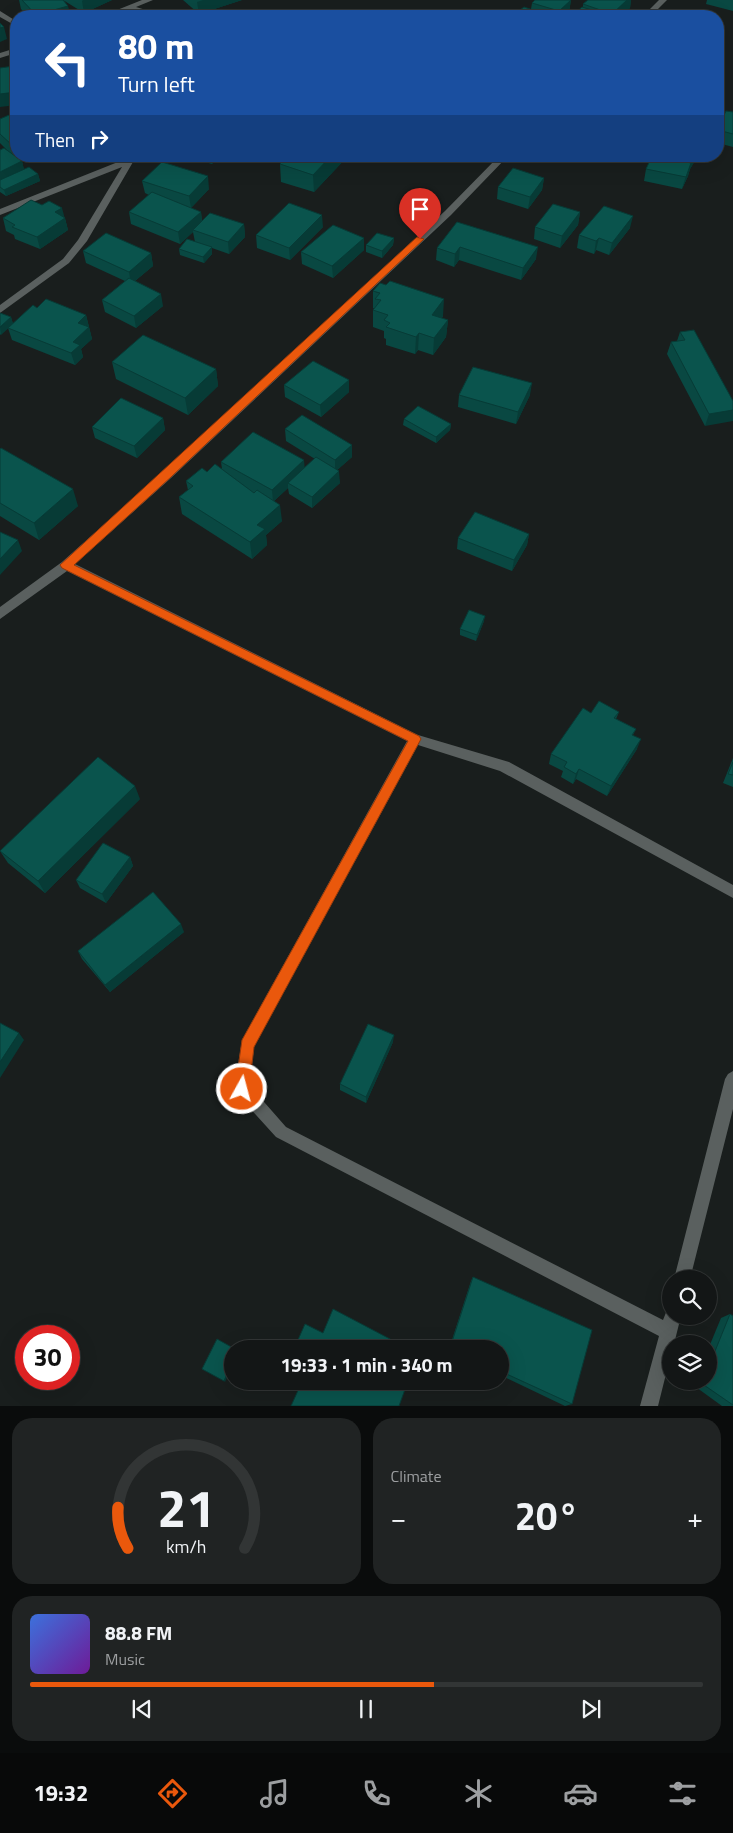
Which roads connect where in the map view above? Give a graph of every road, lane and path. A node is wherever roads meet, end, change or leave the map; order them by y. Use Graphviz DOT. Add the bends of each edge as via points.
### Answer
graph roads {
  1 [pos="149,0"];
  2 [pos="129,8"];
  3 [pos="123,10"];
  4 [pos="137,10"];
  5 [pos="129,162"];
  6 [pos="498,162"];
  7 [pos="0,212"];
  8 [pos="0,310"];
  9 [pos="66,565"];
  10 [pos="0,614"];
  11 [pos="415,739"];
  12 [pos="733,892"];
  13 [pos="733,1079"];
  14 [pos="684,1270"];
  15 [pos="662,1320"];
  16 [pos="671,1325"];
  17 [pos="649,1406"];
  1 -- 2 [label="street"];
  2 -- 3 [label="street"];
  2 -- 4 [label="street"];
  5 -- 7 [label="street"];
  5 -- 8 [label="street" via="82,241 66,261"];
  6 -- 9 [label="street" via="448,213"];
  9 -- 10 [label="street"];
  9 -- 11 [label="street"];
  11 -- 12 [label="street" via="504,766"];
  11 -- 15 [label="street" via="247,1045 242,1089 282,1132"];
  13 -- 14 [label="street"];
  16 -- 17 [label="street"];
}
